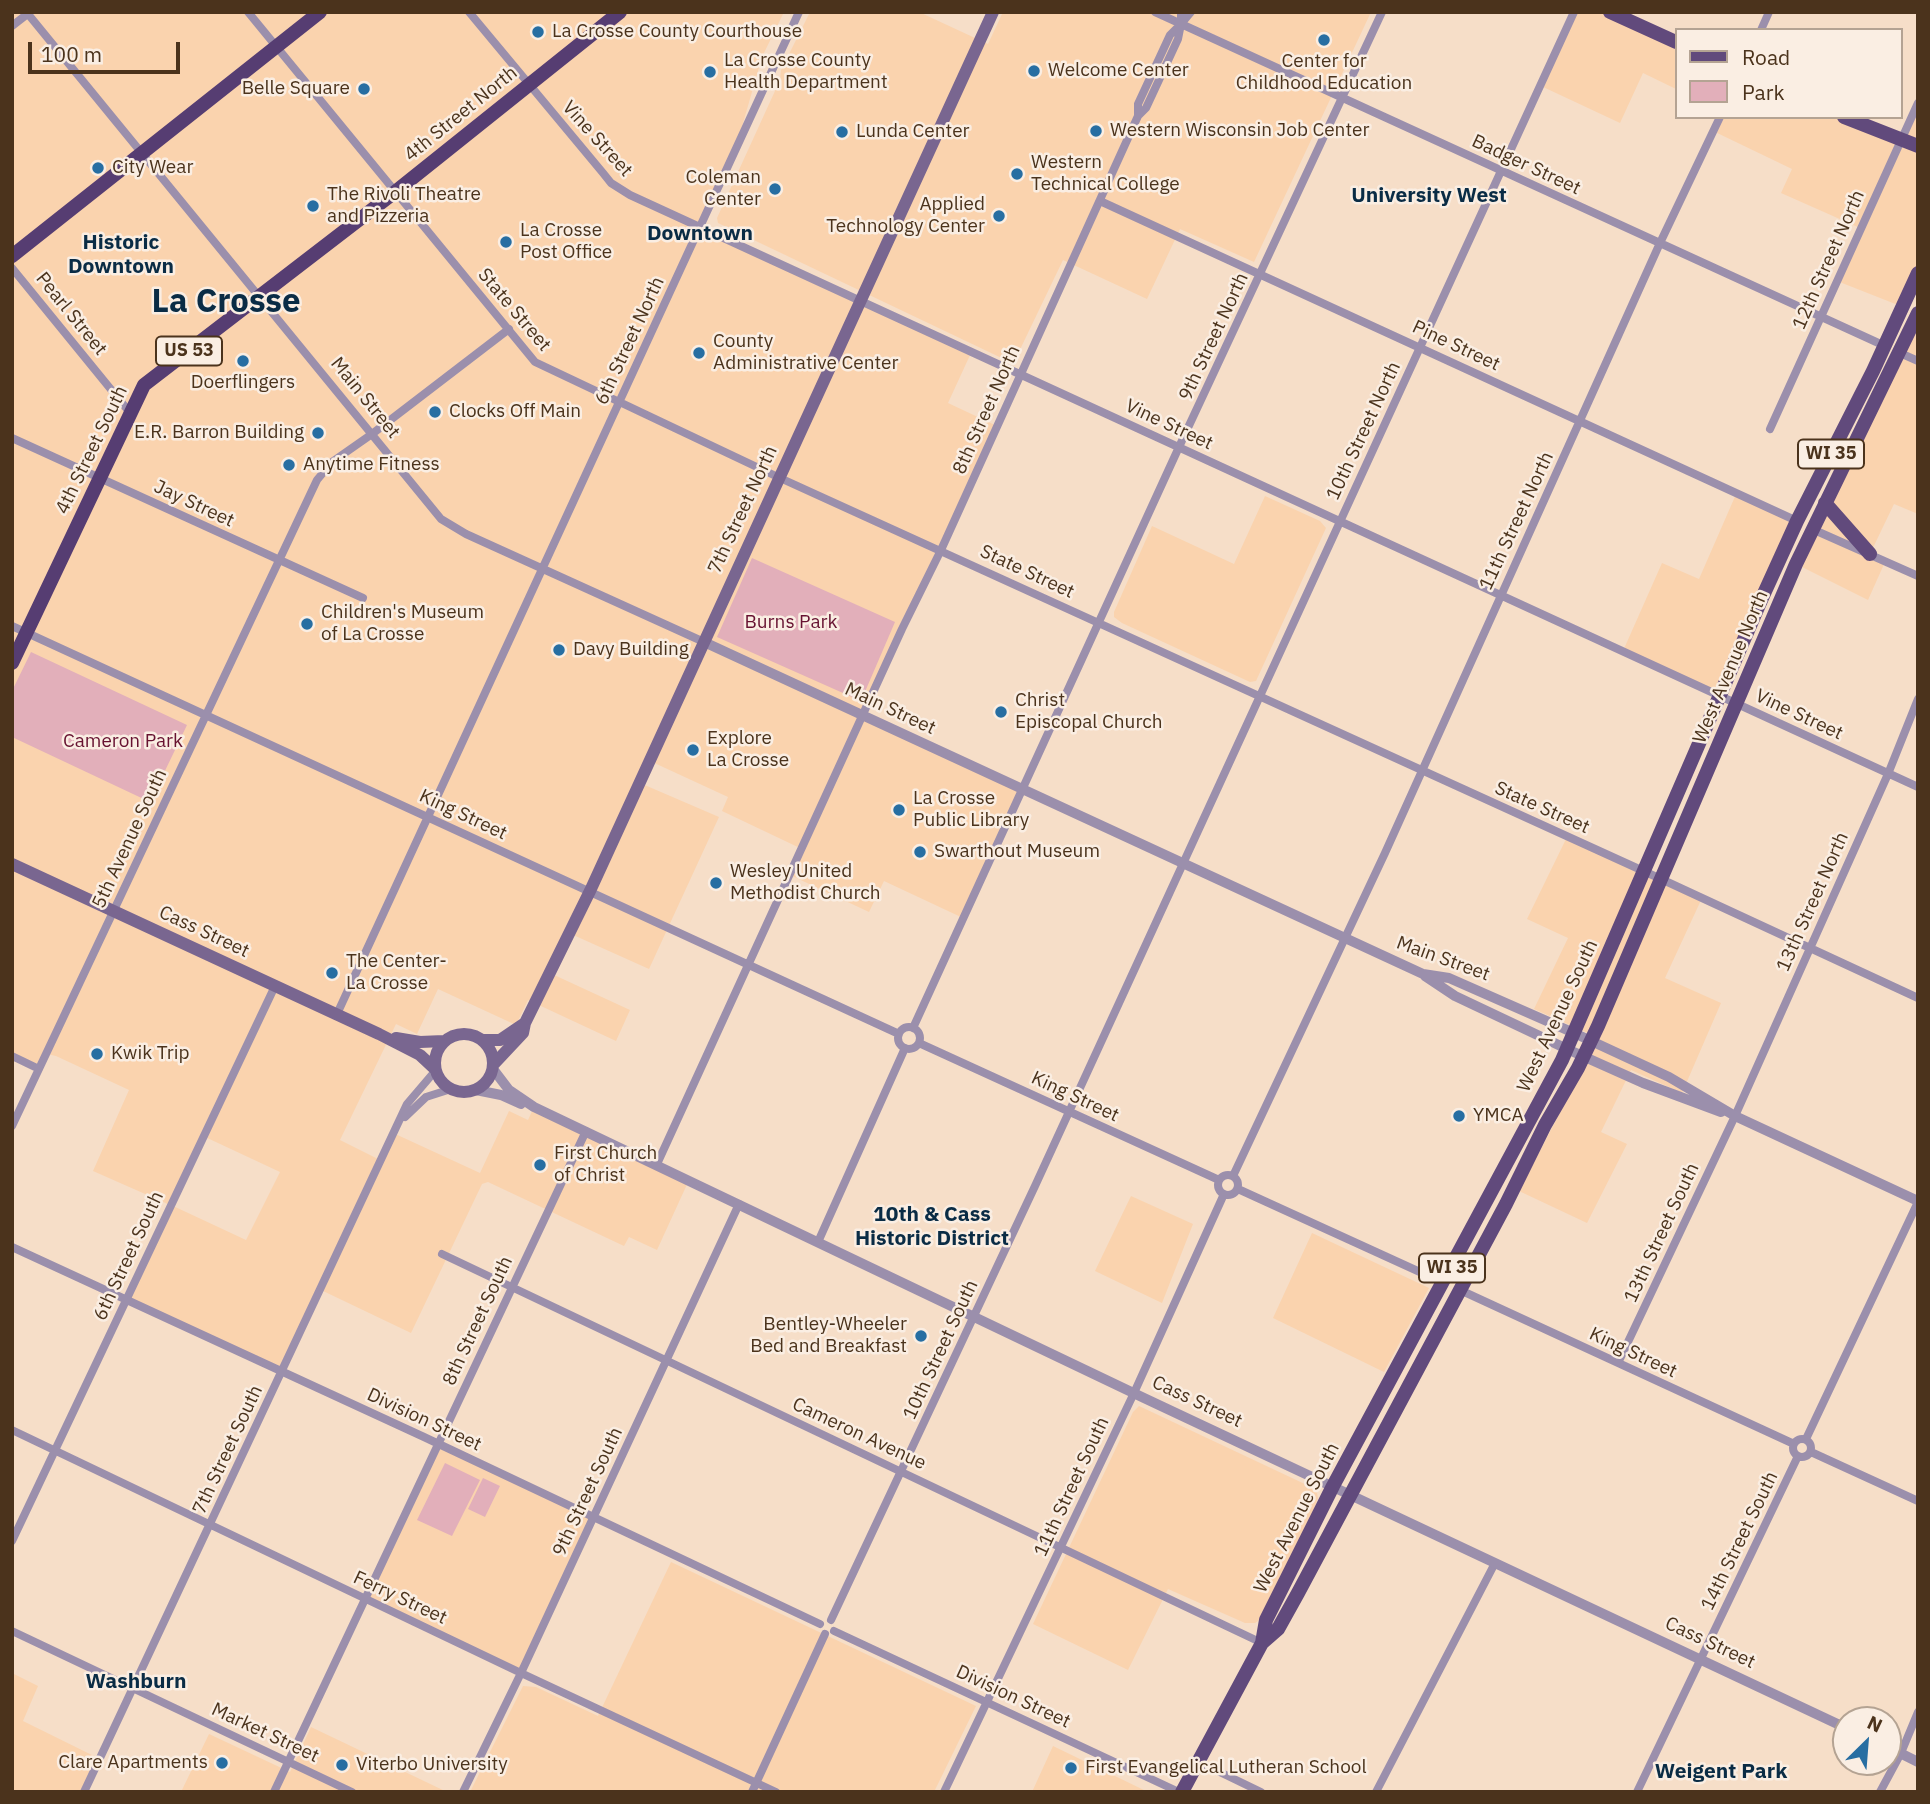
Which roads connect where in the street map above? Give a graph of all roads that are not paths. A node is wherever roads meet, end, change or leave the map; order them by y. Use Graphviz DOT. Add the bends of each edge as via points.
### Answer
graph roads {
  1 [pos="248,12"];
  2 [pos="320,12"];
  3 [pos="469,12"];
  4 [pos="620,12"];
  5 [pos="799,12"];
  6 [pos="993,12"];
  7 [pos="1155,12"];
  8 [pos="1181,12"];
  9 [pos="1191,12"];
  10 [pos="1382,12"];
  11 [pos="1574,12"];
  12 [pos="1610,12"];
  13 [pos="1769,12"];
  14 [pos="29,13"];
  15 [pos="1181,24"];
  16 [pos="12,26"];
  17 [pos="1762,28"];
  18 [pos="1674,41"];
  19 [pos="276,47"];
  20 [pos="529,84"];
  21 [pos="1343,98"];
  22 [pos="1918,103"];
  23 [pos="1719,119"];
  24 [pos="1849,119"];
  25 [pos="1900,140"];
  26 [pos="1918,146"];
  27 [pos="142,154"];
  28 [pos="1502,172"];
  29 [pos="395,192"];
  30 [pos="1100,201"];
  31 [pos="700,227"];
  32 [pos="1660,243"];
  33 [pos="12,256"];
  34 [pos="12,268"];
  35 [pos="1918,273"];
  36 [pos="1260,274"];
  37 [pos="259,296"];
  38 [pos="862,302"];
  39 [pos="1918,313"];
  40 [pos="1822,317"];
  41 [pos="509,329"];
  42 [pos="1420,346"];
  43 [pos="1885,346"];
  44 [pos="1900,353"];
  45 [pos="1918,361"];
  46 [pos="1020,374"];
  47 [pos="618,403"];
  48 [pos="131,414"];
  49 [pos="1581,421"];
  50 [pos="1770,429"];
  51 [pos="373,434"];
  52 [pos="12,438"];
  53 [pos="1179,447"];
  54 [pos="99,478"];
  55 [pos="780,478"];
  56 [pos="1825,503"];
  57 [pos="1339,521"];
  58 [pos="1797,521"];
  59 [pos="1812,528"];
  60 [pos="941,550"];
  61 [pos="1870,554"];
  62 [pos="279,561"];
  63 [pos="543,570"];
  64 [pos="1918,576"];
  65 [pos="1500,594"];
  66 [pos="363,598"];
  67 [pos="1099,622"];
  68 [pos="12,626"];
  69 [pos="26,633"];
  70 [pos="704,642"];
  71 [pos="12,663"];
  72 [pos="1258,695"];
  73 [pos="1721,696"];
  74 [pos="1918,699"];
  75 [pos="1736,703"];
  76 [pos="205,715"];
  77 [pos="863,716"];
  78 [pos="1421,771"];
  79 [pos="1888,774"];
  80 [pos="1918,787"];
  81 [pos="1023,790"];
  82 [pos="429,817"];
  83 [pos="1183,863"];
  84 [pos="12,864"];
  85 [pos="1644,871"];
  86 [pos="1661,879"];
  87 [pos="590,891"];
  88 [pos="114,911"];
  89 [pos="1344,938"];
  90 [pos="1809,948"];
  91 [pos="750,965"];
  92 [pos="1423,974"];
  93 [pos="275,986"];
  94 [pos="1918,998"];
  95 [pos="337,1014"];
  96 [pos="525,1023"];
  97 [pos="913,1028"];
  98 [pos="1574,1033"];
  99 [pos="379,1034"];
  100 [pos="899,1034"];
  101 [pos="482,1040"];
  102 [pos="444,1041"];
  103 [pos="1591,1041"];
  104 [pos="919,1042"];
  105 [pos="905,1048"];
  106 [pos="1567,1049"];
  107 [pos="12,1056"];
  108 [pos="1583,1056"];
  109 [pos="493,1067"];
  110 [pos="39,1069"];
  111 [pos="435,1070"];
  112 [pos="451,1090"];
  113 [pos="476,1090"];
  114 [pos="534,1107"];
  115 [pos="1068,1111"];
  116 [pos="1735,1116"];
  117 [pos="400,1122"];
  118 [pos="12,1126"];
  119 [pos="586,1131"];
  120 [pos="657,1164"];
  121 [pos="1233,1175"];
  122 [pos="1219,1180"];
  123 [pos="1238,1189"];
  124 [pos="1224,1194"];
  125 [pos="1918,1201"];
  126 [pos="739,1204"];
  127 [pos="817,1242"];
  128 [pos="12,1247"];
  129 [pos="442,1254"];
  130 [pos="1444,1283"];
  131 [pos="511,1287"];
  132 [pos="1460,1290"];
  133 [pos="125,1300"];
  134 [pos="974,1316"];
  135 [pos="666,1360"];
  136 [pos="1618,1363"];
  137 [pos="283,1371"];
  138 [pos="1134,1393"];
  139 [pos="12,1430"];
  140 [pos="1806,1439"];
  141 [pos="438,1443"];
  142 [pos="1794,1444"];
  143 [pos="55,1451"];
  144 [pos="1811,1452"];
  145 [pos="1798,1456"];
  146 [pos="902,1472"];
  147 [pos="1333,1486"];
  148 [pos="1350,1494"];
  149 [pos="1918,1502"];
  150 [pos="594,1518"];
  151 [pos="211,1524"];
  152 [pos="12,1541"];
  153 [pos="1060,1547"];
  154 [pos="1495,1563"];
  155 [pos="365,1598"];
  156 [pos="831,1620"];
  157 [pos="820,1624"];
  158 [pos="12,1631"];
  159 [pos="834,1631"];
  160 [pos="825,1634"];
  161 [pos="1262,1643"];
  162 [pos="1701,1660"];
  163 [pos="521,1674"];
  164 [pos="133,1688"];
  165 [pos="988,1703"];
  166 [pos="1918,1712"];
  167 [pos="1832,1721"];
  168 [pos="1902,1748"];
  169 [pos="1902,1754"];
  170 [pos="288,1761"];
  171 [pos="1199,1762"];
  172 [pos="1918,1762"];
  173 [pos="1888,1776"];
  174 [pos="756,1782"];
  175 [pos="84,1792"];
  176 [pos="274,1792"];
  177 [pos="352,1792"];
  178 [pos="463,1792"];
  179 [pos="752,1792"];
  180 [pos="776,1792"];
  181 [pos="944,1792"];
  182 [pos="1181,1792"];
  183 [pos="1261,1792"];
  184 [pos="1376,1792"];
  185 [pos="1637,1792"];
  186 [pos="1880,1792"];
  1 -- 19 [label="street, State Street"];
  2 -- 19 [label="highway"];
  3 -- 20 [label="street, Vine Street"];
  4 -- 20 [label="highway, 4th Street North / US 53"];
  5 -- 31 [label="street, 6th Street North"];
  6 -- 38 [label="main road, 7th Street North"];
  7 -- 15 [label="street, Badger Street"];
  8 -- 15 [label="street"];
  9 -- 15 [label="street, 8th Street North"];
  10 -- 21 [label="street, 9th Street North"];
  11 -- 28 [label="street, 10th Street North"];
  12 -- 18 [label="main road"];
  13 -- 17 [label="street"];
  14 -- 16 [label="street"];
  14 -- 27 [label="street, Main Street"];
  15 -- 21 [label="street, Badger Street"];
  15 -- 30 [label="street, 8th Street North" via="1164,47"];
  19 -- 27 [label="highway"];
  19 -- 29 [label="street, State Street"];
  20 -- 29 [label="highway, 4th Street North / US 53"];
  20 -- 31 [label="street, Vine Street" via="611,183"];
  21 -- 28 [label="street, Badger Street"];
  21 -- 36 [label="street, 9th Street North"];
  22 -- 25 [label="street, 12th Street North"];
  23 -- 32 [label="street, 11th Street North"];
  24 -- 25 [label="main road"];
  25 -- 26 [label="main road"];
  25 -- 40 [label="street, 12th Street North"];
  27 -- 33 [label="highway"];
  27 -- 37 [label="street, Main Street"];
  28 -- 32 [label="street, Badger Street"];
  28 -- 42 [label="street, 10th Street North"];
  29 -- 37 [label="highway, 4th Street North / US 53"];
  29 -- 41 [label="street, State Street"];
  30 -- 36 [label="street, Pine Street"];
  30 -- 46 [label="street, 8th Street North"];
  31 -- 38 [label="street, Vine Street"];
  31 -- 47 [label="street, 6th Street North"];
  32 -- 40 [label="street, Badger Street"];
  32 -- 49 [label="street, 11th Street North"];
  34 -- 48 [label="street, Pearl Street"];
  35 -- 43 [label="main road, West Avenue North / WI 35"];
  36 -- 42 [label="street, Pine Street"];
  36 -- 53 [label="street, 9th Street North"];
  37 -- 48 [label="highway, 4th Street South / US 53" via="144,385"];
  37 -- 51 [label="street, Main Street"];
  38 -- 46 [label="street, Vine Street"];
  38 -- 55 [label="main road, 7th Street North"];
  39 -- 44 [label="main road, West Avenue North / WI 35"];
  40 -- 43 [label="street, Badger Street"];
  40 -- 50 [label="street, 12th Street North"];
  41 -- 47 [label="street, State Street" via="534,362"];
  41 -- 51 [label="street, 5th Avenue South"];
  42 -- 49 [label="street, Pine Street"];
  42 -- 57 [label="street, 10th Street North"];
  43 -- 58 [label="main road, West Avenue North / WI 35"];
  44 -- 45 [label="street"];
  44 -- 56 [label="main road, West Avenue North / WI 35"];
  46 -- 53 [label="street, Vine Street"];
  46 -- 60 [label="street, 8th Street North"];
  47 -- 55 [label="street, State Street"];
  47 -- 63 [label="street, 6th Street North"];
  48 -- 54 [label="highway, 4th Street South / US 53"];
  49 -- 58 [label="street, Pine Street"];
  49 -- 65 [label="street, 11th Street North"];
  51 -- 62 [label="street, 5th Avenue South" via="322,473"];
  51 -- 63 [label="street, Main Street" via="446,524"];
  52 -- 54 [label="street, Jay Street"];
  53 -- 57 [label="street, Vine Street"];
  53 -- 67 [label="street, 9th Street North"];
  54 -- 62 [label="street, Jay Street"];
  54 -- 69 [label="highway, 4th Street South / US 53"];
  55 -- 60 [label="street, State Street"];
  55 -- 70 [label="main road, 7th Street North"];
  56 -- 59 [label="main road, West Avenue North / WI 35"];
  56 -- 61 [label="main road"];
  57 -- 65 [label="street, Vine Street"];
  57 -- 72 [label="street, 10th Street North"];
  58 -- 73 [label="main road, West Avenue North / WI 35"];
  59 -- 61 [label="street"];
  59 -- 75 [label="main road, West Avenue North / WI 35"];
  60 -- 67 [label="street, State Street"];
  60 -- 77 [label="street, 8th Street North"];
  61 -- 64 [label="street"];
  62 -- 66 [label="street, Jay Street"];
  62 -- 76 [label="street, 5th Avenue South"];
  63 -- 70 [label="street, Main Street"];
  63 -- 82 [label="street"];
  65 -- 73 [label="street, Vine Street"];
  65 -- 78 [label="street, 11th Street North"];
  67 -- 72 [label="street, State Street"];
  67 -- 81 [label="street, 9th Street North"];
  68 -- 69 [label="street, King Street"];
  69 -- 71 [label="highway, 4th Street South / US 53"];
  69 -- 76 [label="street, King Street"];
  70 -- 77 [label="street, Main Street"];
  70 -- 87 [label="main road, 7th Street North"];
  72 -- 78 [label="street, State Street"];
  72 -- 83 [label="street, 10th Street North"];
  73 -- 75 [label="street, Vine Street"];
  73 -- 85 [label="main road, West Avenue South / WI 35"];
  74 -- 79 [label="street, 13th Street North"];
  75 -- 79 [label="street, Vine Street"];
  75 -- 86 [label="main road, West Avenue North / WI 35"];
  76 -- 82 [label="street, King Street"];
  76 -- 88 [label="street, 5th Avenue South"];
  77 -- 81 [label="street, Main Street"];
  77 -- 91 [label="street"];
  78 -- 85 [label="street, State Street"];
  78 -- 89 [label="street, 11th Street North"];
  79 -- 80 [label="street, Vine Street"];
  79 -- 90 [label="street, 13th Street North"];
  81 -- 83 [label="street, Main Street"];
  81 -- 97 [label="street"];
  82 -- 87 [label="street, King Street"];
  82 -- 95 [label="street"];
  83 -- 89 [label="street, Main Street"];
  83 -- 115 [label="street, 10th Street South"];
  84 -- 88 [label="main road, Cass Street"];
  85 -- 86 [label="street, State Street"];
  85 -- 98 [label="main road, West Avenue South / WI 35"];
  86 -- 90 [label="street, State Street"];
  86 -- 103 [label="main road, West Avenue North / WI 35"];
  87 -- 91 [label="street, King Street"];
  87 -- 96 [label="main road, 7th Street North"];
  88 -- 93 [label="main road, Cass Street"];
  88 -- 110 [label="street, 5th Avenue South"];
  89 -- 92 [label="street, Main Street"];
  89 -- 121 [label="street"];
  90 -- 94 [label="street, State Street"];
  90 -- 116 [label="street, 13th Street North"];
  91 -- 100 [label="street, King Street"];
  91 -- 120 [label="street"];
  92 -- 98 [label="street, Main Street" via="1449,978"];
  92 -- 106 [label="street" via="1455,996"];
  93 -- 95 [label="main road, Cass Street"];
  93 -- 133 [label="street, 6th Street South"];
  95 -- 99 [label="main road, Cass Street"];
  96 -- 101 [label="main road" via="500,1040"];
  96 -- 109 [label="main road, 7th Street North" via="519,1040"];
  97 -- 100 [label="street"];
  97 -- 104 [label="street"];
  98 -- 103 [label="street, Main Street"];
  98 -- 106 [label="main road, West Avenue South / WI 35"];
  99 -- 102 [label="main road, Cass Street" via="419,1042"];
  99 -- 111 [label="main road, Cass Street" via="420,1055"];
  100 -- 105 [label="street"];
  101 -- 102 [label="main road" via="466,1034"];
  101 -- 109 [label="main road" via="492,1053"];
  102 -- 111 [label="main road"];
  103 -- 108 [label="main road, West Avenue South / WI 35"];
  103 -- 116 [label="street, Main Street" via="1669,1077"];
  104 -- 105 [label="street"];
  104 -- 115 [label="street, King Street"];
  105 -- 127 [label="street"];
  106 -- 108 [label="street"];
  106 -- 130 [label="main road, West Avenue South / WI 35"];
  107 -- 110 [label="street"];
  108 -- 116 [label="street" via="1696,1105"];
  108 -- 132 [label="main road, West Avenue South / WI 35"];
  109 -- 113 [label="main road" via="487,1082"];
  109 -- 114 [label="street, Cass Street" via="509,1090"];
  110 -- 118 [label="street, 5th Avenue South"];
  111 -- 112 [label="main road"];
  111 -- 117 [label="street, 7th Street South" via="412,1095"];
  112 -- 113 [label="main road"];
  112 -- 117 [label="street, 7th Street South" via="426,1097"];
  113 -- 114 [label="street, Cass Street"];
  114 -- 119 [label="street, Cass Street"];
  115 -- 122 [label="street, King Street"];
  115 -- 134 [label="street, 10th Street South"];
  116 -- 125 [label="street, Main Street"];
  116 -- 136 [label="street, 13th Street South"];
  117 -- 137 [label="street, 7th Street South"];
  119 -- 120 [label="street, Cass Street"];
  119 -- 131 [label="street, 8th Street South"];
  120 -- 126 [label="street, Cass Street"];
  121 -- 122 [label="street"];
  121 -- 123 [label="street"];
  122 -- 124 [label="street"];
  123 -- 124 [label="street"];
  123 -- 130 [label="street"];
  124 -- 138 [label="street, 11th Street South"];
  125 -- 140 [label="street"];
  126 -- 127 [label="street, Cass Street"];
  126 -- 135 [label="street, 9th Street South"];
  127 -- 134 [label="street, Cass Street"];
  128 -- 133 [label="street, Division Street"];
  129 -- 131 [label="street, Cameron Avenue"];
  130 -- 147 [label="main road, West Avenue South / WI 35"];
  131 -- 135 [label="street, Cameron Avenue"];
  131 -- 141 [label="street, 8th Street South"];
  132 -- 136 [label="street, King Street"];
  132 -- 148 [label="main road, West Avenue South / WI 35"];
  133 -- 137 [label="street, Division Street"];
  133 -- 143 [label="street, 6th Street South"];
  134 -- 138 [label="street, Cass Street"];
  134 -- 146 [label="street, 10th Street South"];
  135 -- 146 [label="street, Cameron Avenue"];
  135 -- 150 [label="street, 9th Street South"];
  136 -- 142 [label="street, King Street"];
  137 -- 141 [label="street, Division Street"];
  137 -- 151 [label="street, 7th Street South"];
  138 -- 147 [label="street, Cass Street"];
  138 -- 153 [label="street, 11th Street South"];
  139 -- 143 [label="street, Ferry Street"];
  140 -- 142 [label="street"];
  140 -- 144 [label="street"];
  141 -- 150 [label="street, Division Street"];
  141 -- 155 [label="street, 8th Street South"];
  142 -- 145 [label="street"];
  143 -- 151 [label="street, Ferry Street"];
  143 -- 152 [label="street, 6th Street South"];
  144 -- 145 [label="street"];
  144 -- 149 [label="street"];
  145 -- 162 [label="street, 14th Street South"];
  146 -- 153 [label="street, Cameron Avenue"];
  146 -- 156 [label="street, 10th Street South"];
  147 -- 148 [label="street, Cass Street"];
  147 -- 161 [label="main road, West Avenue South / WI 35" via="1266,1620"];
  148 -- 154 [label="street, Cass Street"];
  148 -- 161 [label="main road, West Avenue South / WI 35" via="1278,1629"];
  150 -- 157 [label="street, Division Street"];
  150 -- 163 [label="street, 9th Street South"];
  151 -- 155 [label="street, Ferry Street"];
  151 -- 164 [label="street, 7th Street South"];
  153 -- 161 [label="street, Cameron Avenue"];
  153 -- 165 [label="street, 11th Street South"];
  154 -- 162 [label="street, Cass Street"];
  154 -- 184 [label="street"];
  155 -- 163 [label="street, Ferry Street"];
  155 -- 170 [label="street, 8th Street South"];
  156 -- 157 [label="street"];
  156 -- 159 [label="street"];
  157 -- 160 [label="street"];
  158 -- 164 [label="street, Market Street"];
  159 -- 160 [label="street"];
  159 -- 165 [label="street, Division Street"];
  160 -- 174 [label="street"];
  161 -- 171 [label="main road, West Avenue South / WI 35"];
  162 -- 167 [label="street, Cass Street"];
  162 -- 185 [label="street, 14th Street South"];
  163 -- 174 [label="street, Ferry Street"];
  163 -- 178 [label="street, 9th Street South"];
  164 -- 170 [label="street, Market Street"];
  164 -- 175 [label="street, 7th Street South"];
  165 -- 181 [label="street, 11th Street South"];
  165 -- 182 [label="street, Division Street"];
  166 -- 168 [label="street"];
  169 -- 172 [label="street"];
  170 -- 176 [label="street, 8th Street South"];
  170 -- 177 [label="street, Market Street"];
  171 -- 182 [label="main road, West Avenue South / WI 35"];
  171 -- 183 [label="street"];
  173 -- 186 [label="street"];
  174 -- 179 [label="street"];
  174 -- 180 [label="street, Ferry Street"];
}
